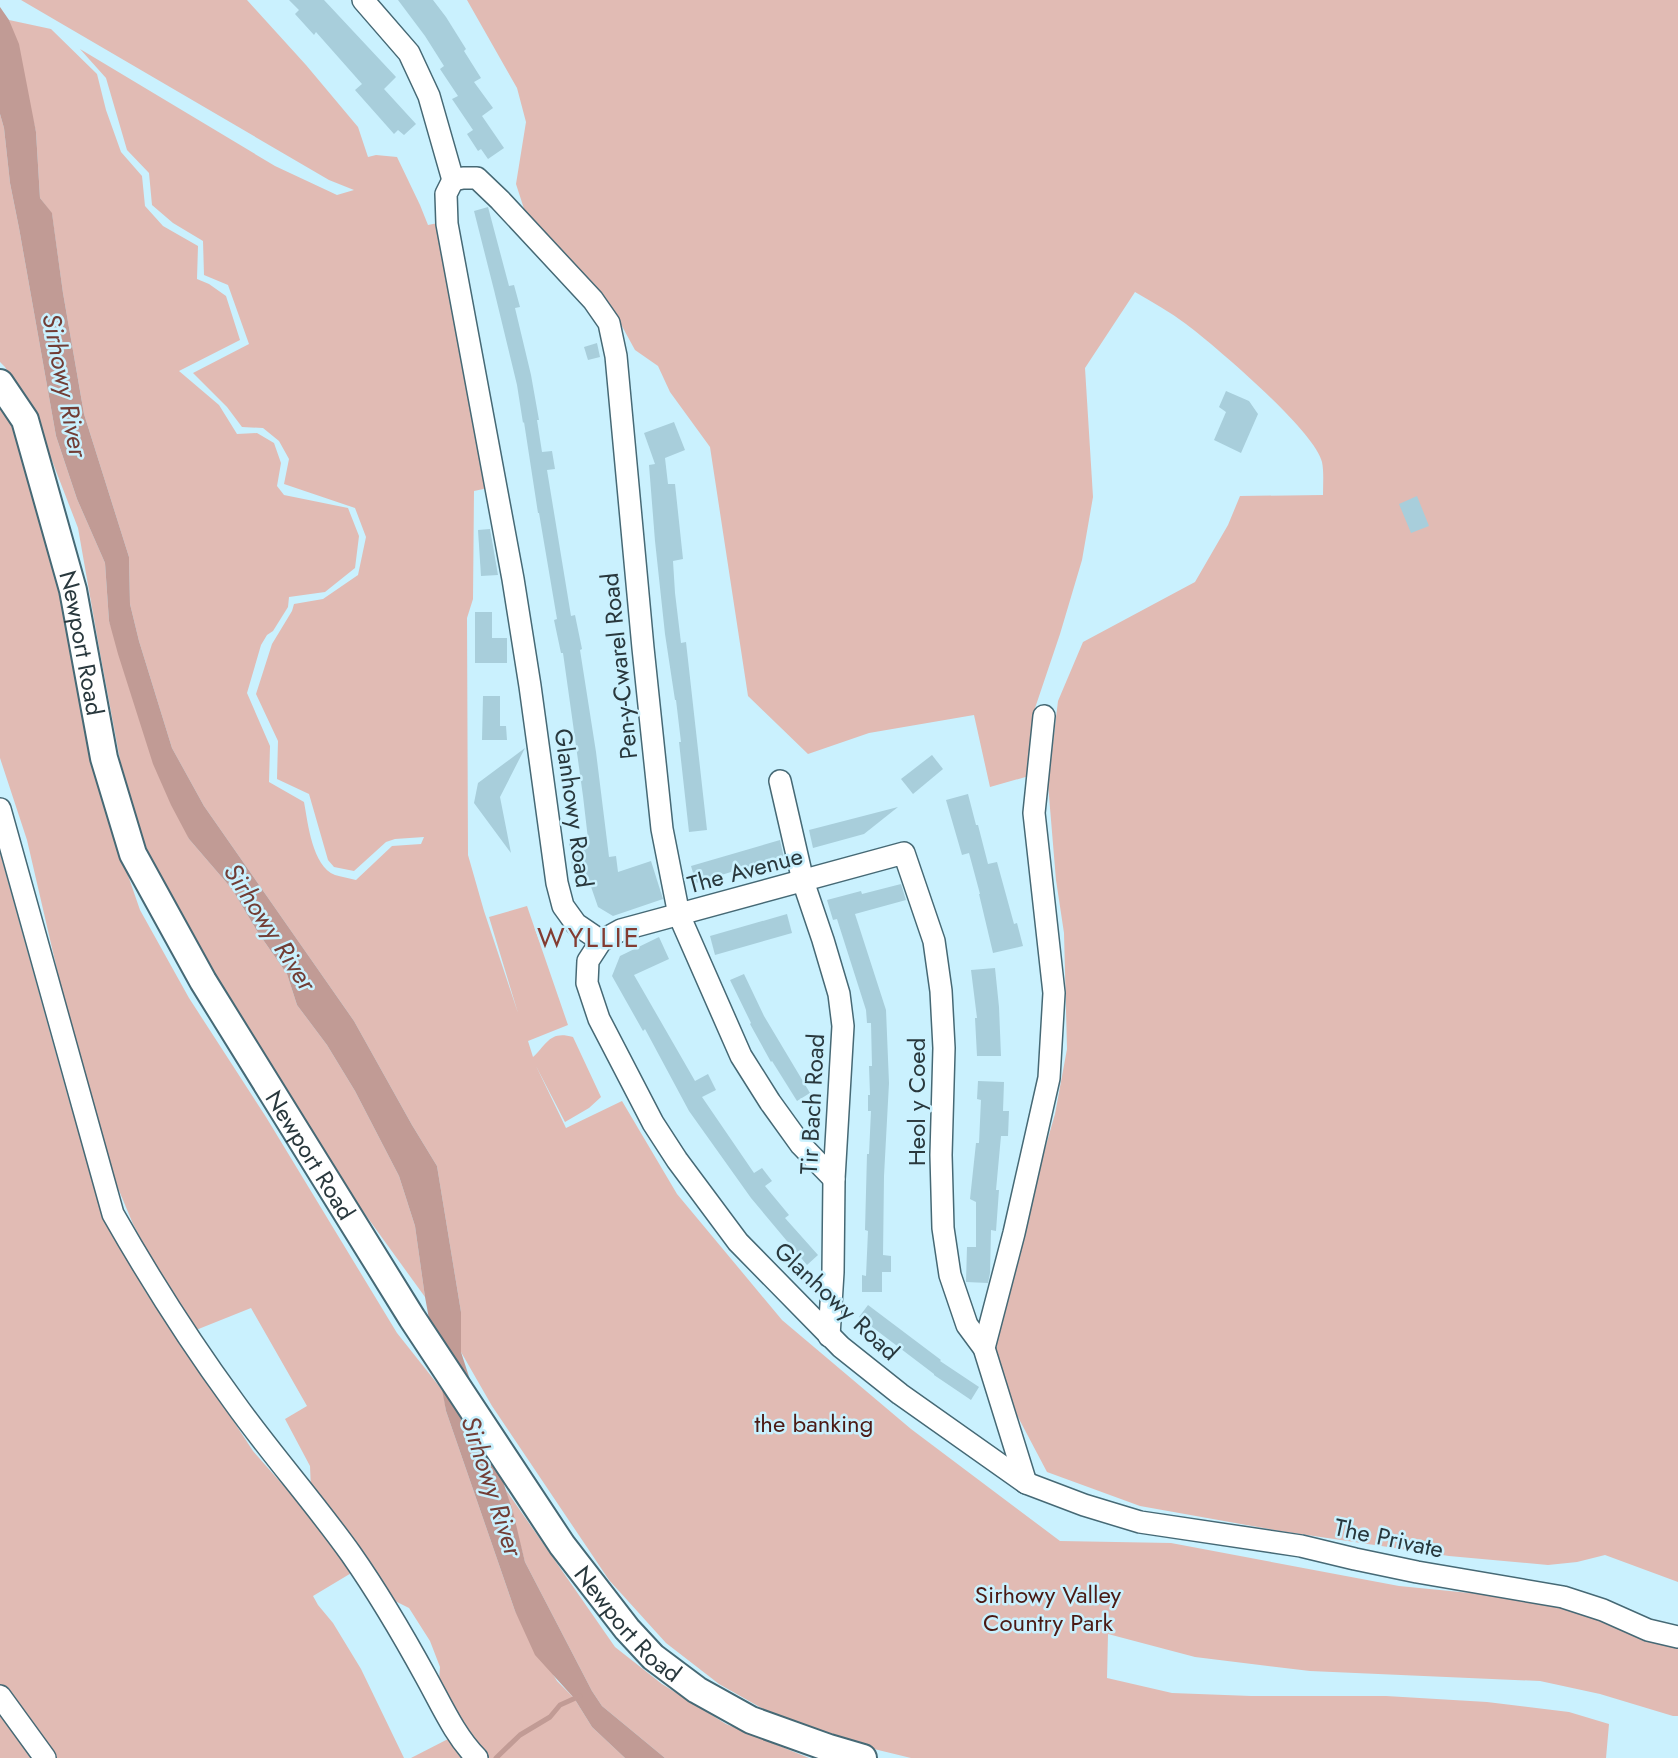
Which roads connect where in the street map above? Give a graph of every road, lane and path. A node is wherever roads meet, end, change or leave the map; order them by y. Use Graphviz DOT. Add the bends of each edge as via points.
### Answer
graph roads {
  1 [pos="363,0"];
  2 [pos="453,180"];
  3 [pos="0,383"];
  4 [pos="1044,716"];
  5 [pos="780,781"];
  6 [pos="0,809"];
  7 [pos="904,853"];
  8 [pos="803,881"];
  9 [pos="679,915"];
  10 [pos="601,941"];
  11 [pos="834,1180"];
  12 [pos="829,1336"];
  13 [pos="984,1348"];
  14 [pos="1026,1483"];
  15 [pos="1084,1505"];
  16 [pos="1678,1637"];
  17 [pos="0,1696"];
  18 [pos="45,1758"];
  19 [pos="477,1758"];
  20 [pos="863,1758"];
  1 -- 2 [label="street" via="409,53 429,96"];
  2 -- 9 [label="street, Pen-y-Cwarel Road" via="477,178 593,300 609,323 662,829"];
  2 -- 10 [label="street, Glanhowy Road" via="446,194 447,224 513,579 557,883 563,906 576,924"];
  3 -- 20 [label="main road, Newport Road" via="25,420 73,590 104,758 133,854 203,982 412,1318 562,1545 653,1657 697,1690 751,1720"];
  4 -- 13 [label="street" via="1034,813 1054,993 1049,1078"];
  5 -- 8 [label="street, Tir Bach Road"];
  6 -- 19 [label="street" via="114,1214 234,1402 351,1554 448,1718"];
  7 -- 8 [label="street, The Avenue"];
  7 -- 13 [label="street, Heol y Coed" via="934,941 941,990 941,1155 948,1263 967,1325"];
  8 -- 9 [label="street, The Avenue"];
  8 -- 11 [label="street, Tir Bach Road" via="839,994 843,1026"];
  9 -- 10 [label="street, The Avenue" via="621,930"];
  9 -- 11 [label="street, Pen-y-Cwarel Road" via="741,1056 801,1145"];
  10 -- 12 [label="street, Glanhowy Road" via="588,961 587,984 599,1020 653,1123 738,1242"];
  11 -- 12 [label="street, Tir Bach Road"];
  12 -- 14 [label="street, Glanhowy Road"];
  13 -- 14 [label="street, Heol y Coed"];
  14 -- 15 [label="street, Glanhowy Road"];
  15 -- 16 [label="street, The Private" via="1140,1522 1301,1546 1563,1597"];
  17 -- 18 [label="street"];
}
